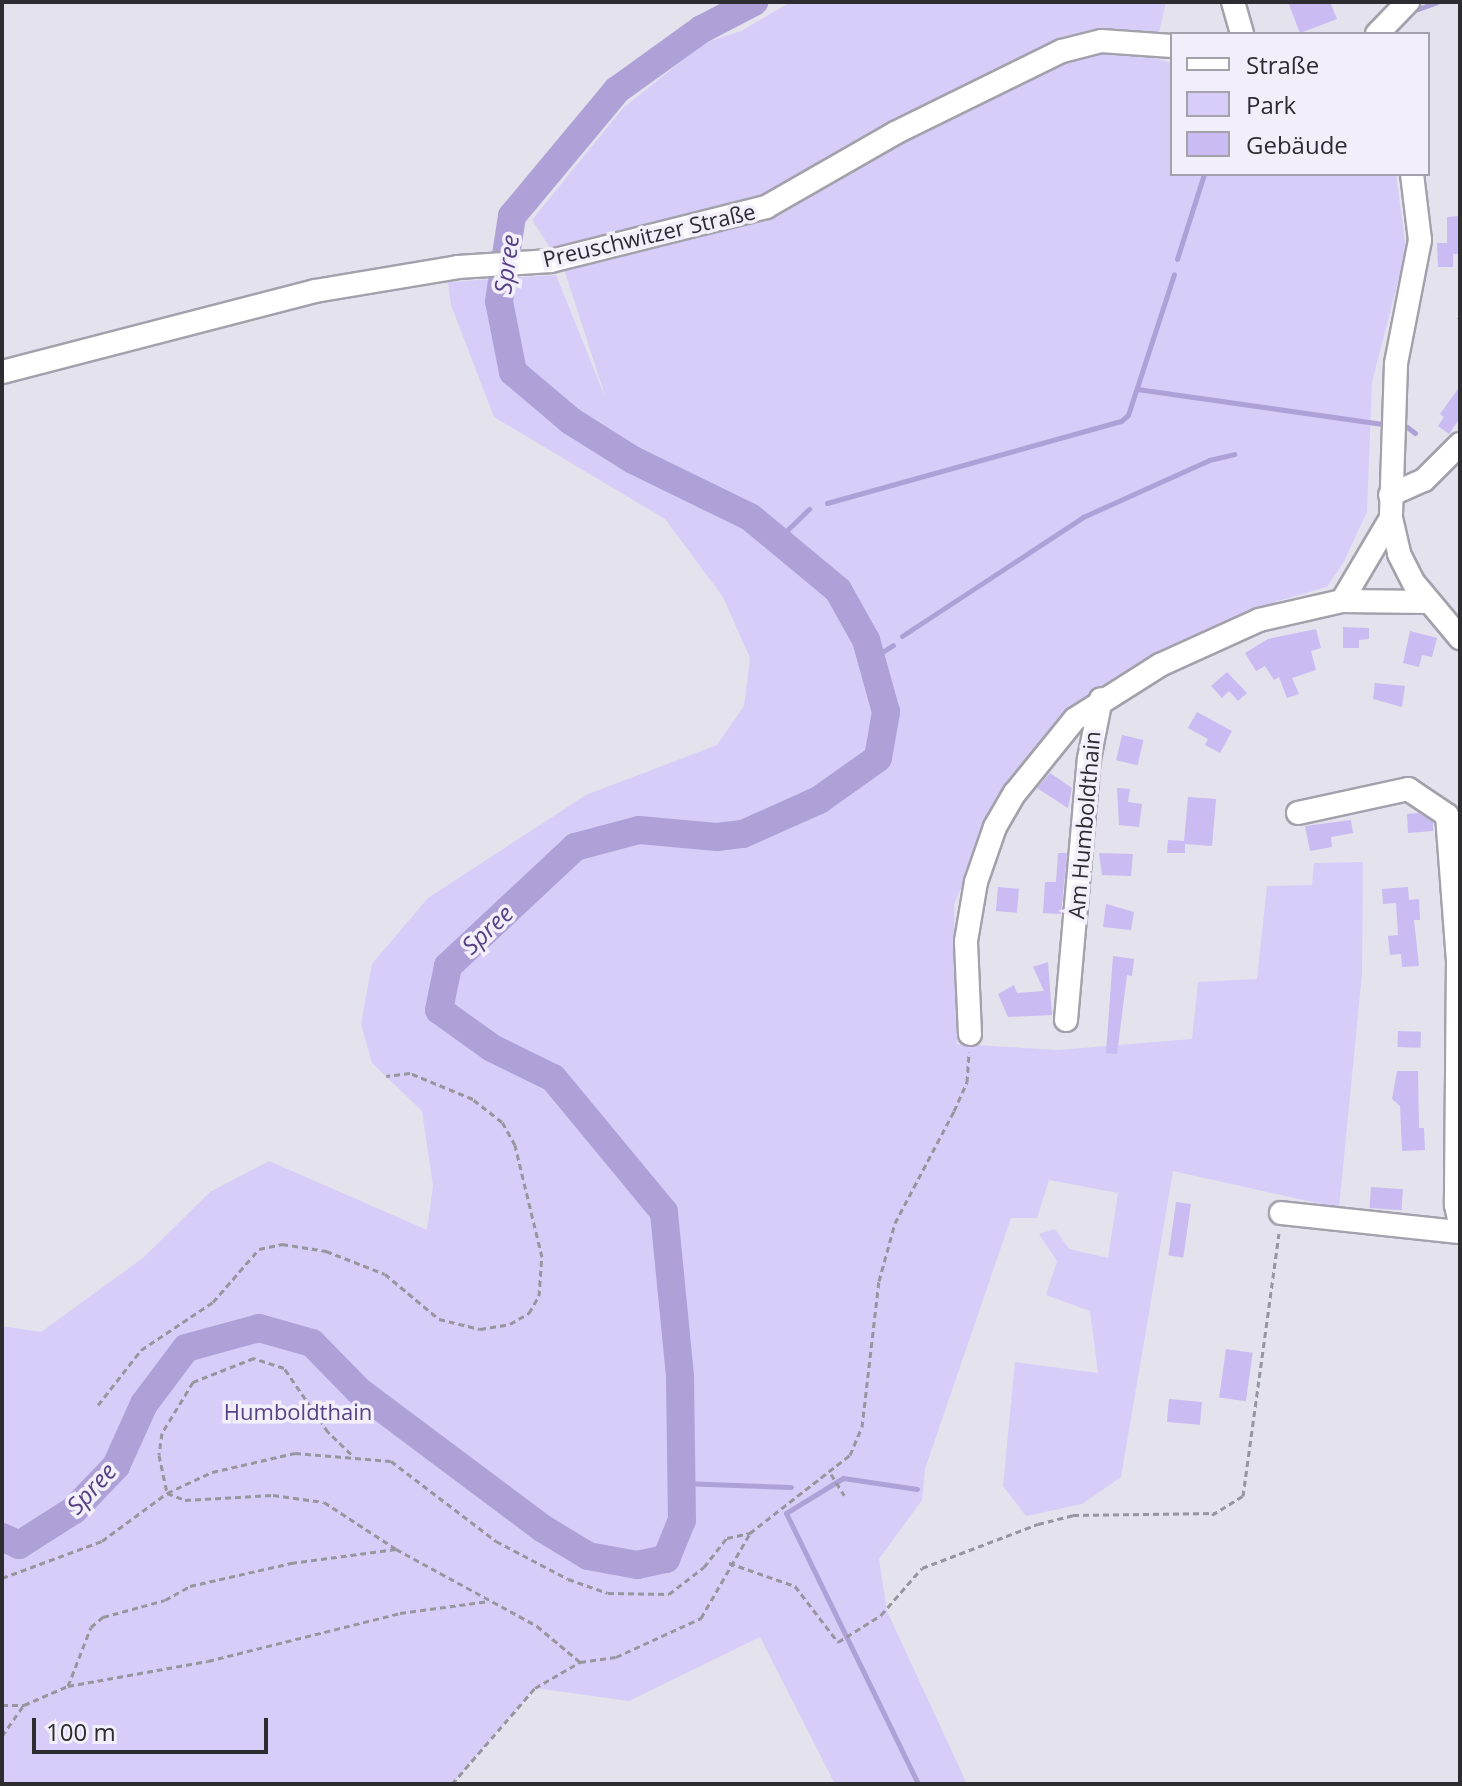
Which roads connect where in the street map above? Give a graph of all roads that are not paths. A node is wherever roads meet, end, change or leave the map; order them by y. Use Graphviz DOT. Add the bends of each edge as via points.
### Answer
graph roads {
  1 [pos="1232,2"];
  2 [pos="1408,2"];
  3 [pos="1224,32"];
  4 [pos="1241,32"];
  5 [pos="1379,32"];
  6 [pos="1170,46"];
  7 [pos="1412,176"];
  8 [pos="2,372"];
  9 [pos="1460,444"];
  10 [pos="1390,495"];
  11 [pos="1391,518"];
  12 [pos="1342,601"];
  13 [pos="1429,602"];
  14 [pos="1460,638"];
  15 [pos="1101,699"];
  16 [pos="1298,813"];
  17 [pos="1454,871"];
  18 [pos="1066,1020"];
  19 [pos="970,1034"];
  20 [pos="1281,1213"];
  21 [pos="1460,1224"];
  22 [pos="1460,1232"];
  1 -- 3 [label="street"];
  1 -- 4 [label="street"];
  2 -- 5 [label="street"];
  6 -- 8 [label="street, Preuschwitzer Straße" via="1101,41 1062,51 895,133 766,207 551,261 458,267 315,291"];
  7 -- 10 [label="street" via="1420,240 1396,364"];
  9 -- 10 [label="street" via="1424,480"];
  10 -- 11 [label="street"];
  11 -- 12 [label="street"];
  11 -- 13 [label="street" via="1406,569"];
  12 -- 13 [label="street, Am Humboldthain"];
  12 -- 15 [label="street, Am Humboldthain" via="1236,629"];
  13 -- 14 [label="street"];
  15 -- 18 [label="street, Am Humboldthain" via="1089,759"];
  15 -- 19 [label="street" via="1045,753 995,827 976,882 966,941"];
  16 -- 17 [label="street" via="1408,789 1422,794 1447,815"];
  17 -- 21 [label="street"];
  20 -- 22 [label="street"];
}
